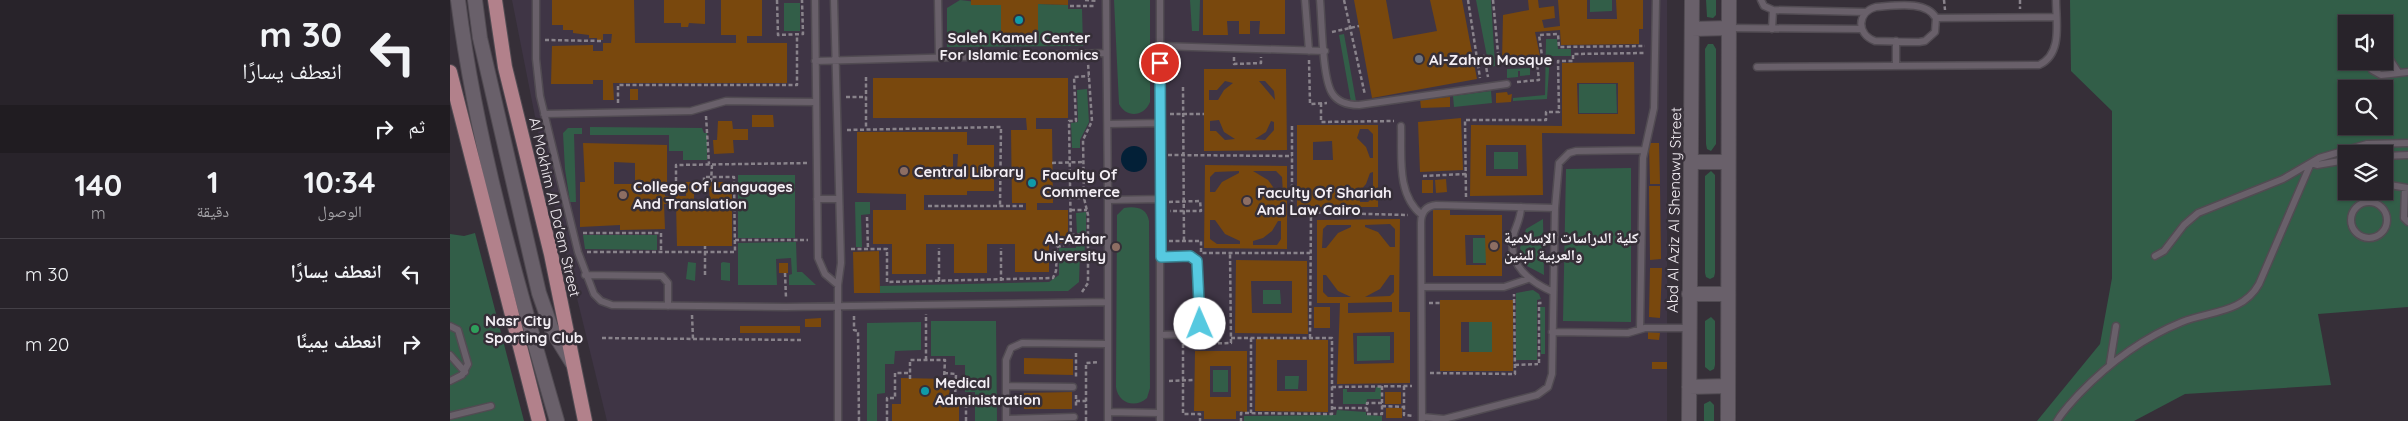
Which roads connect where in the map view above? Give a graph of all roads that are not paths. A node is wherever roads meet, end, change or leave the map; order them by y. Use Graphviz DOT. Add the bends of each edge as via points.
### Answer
graph roads {
  1 [pos="458,0"];
  2 [pos="475,0"];
  3 [pos="494,0"];
  4 [pos="536,0"];
  5 [pos="815,0"];
  6 [pos="834,0"];
  7 [pos="938,0"];
  8 [pos="1160,0"];
  9 [pos="1306,0"];
  10 [pos="1320,0"];
  11 [pos="1656,0"];
  12 [pos="1692,0"];
  13 [pos="1729,0"];
  14 [pos="1760,0"];
  15 [pos="1873,0"];
  16 [pos="1925,0"];
  17 [pos="2056,0"];
  18 [pos="1106,3"];
  19 [pos="1928,9"];
  20 [pos="1773,10"];
  21 [pos="1868,10"];
  22 [pos="1936,18"];
  23 [pos="2056,18"];
  24 [pos="1729,28"];
  25 [pos="1692,29"];
  26 [pos="1772,29"];
  27 [pos="1862,29"];
  28 [pos="1896,42"];
  29 [pos="1160,46"];
  30 [pos="1309,50"];
  31 [pos="1325,51"];
  32 [pos="1106,53"];
  33 [pos="939,58"];
  34 [pos="837,61"];
  35 [pos="815,62"];
  36 [pos="2393,64"];
  37 [pos="1896,66"];
  38 [pos="1757,67"];
  39 [pos="2372,70"];
  40 [pos="450,72"];
  41 [pos="2398,72"];
  42 [pos="2408,72"];
  43 [pos="1507,84"];
  44 [pos="816,102"];
  45 [pos="544,114"];
  46 [pos="1161,123"];
  47 [pos="1108,124"];
  48 [pos="1401,126"];
  49 [pos="2408,143"];
  50 [pos="2367,144"];
  51 [pos="1644,150"];
  52 [pos="2408,155"];
  53 [pos="2393,156"];
  54 [pos="2338,161"];
  55 [pos="1692,162"];
  56 [pos="1727,162"];
  57 [pos="2311,162"];
  58 [pos="2393,186"];
  59 [pos="2407,188"];
  60 [pos="817,199"];
  61 [pos="839,199"];
  62 [pos="1108,200"];
  63 [pos="1161,200"];
  64 [pos="2370,201"];
  65 [pos="1521,207"];
  66 [pos="1555,208"];
  67 [pos="1422,215"];
  68 [pos="2408,222"];
  69 [pos="2155,256"];
  70 [pos="1161,257"];
  71 [pos="585,275"];
  72 [pos="1528,279"];
  73 [pos="838,285"];
  74 [pos="1423,287"];
  75 [pos="1553,292"];
  76 [pos="1689,294"];
  77 [pos="1727,294"];
  78 [pos="1108,302"];
  79 [pos="668,306"];
  80 [pos="838,307"];
  81 [pos="450,326"];
  82 [pos="2116,326"];
  83 [pos="1689,328"];
  84 [pos="1640,329"];
  85 [pos="1552,332"];
  86 [pos="1160,335"];
  87 [pos="1108,344"];
  88 [pos="450,355"];
  89 [pos="573,364"];
  90 [pos="2110,364"];
  91 [pos="465,372"];
  92 [pos="450,381"];
  93 [pos="1006,386"];
  94 [pos="1727,386"];
  95 [pos="1073,387"];
  96 [pos="1689,387"];
  97 [pos="491,406"];
  98 [pos="1108,412"];
  99 [pos="1160,413"];
  100 [pos="450,415"];
  101 [pos="1074,417"];
  102 [pos="1423,419"];
  103 [pos="1006,420"];
  104 [pos="452,421"];
  105 [pos="539,421"];
  106 [pos="558,421"];
  107 [pos="585,421"];
  108 [pos="838,421"];
  109 [pos="1108,421"];
  110 [pos="1160,421"];
  111 [pos="1688,421"];
  112 [pos="1728,421"];
  113 [pos="2057,421"];
  1 -- 106 [label="street" via="473,98 522,300"];
  2 -- 89 [label="street" via="480,38 539,292 552,330"];
  3 -- 89 [label="main road, Al Mokhim Al Da'em Street" via="505,67 551,254"];
  4 -- 45 [label="lane" via="535,40"];
  5 -- 35 [label="lane"];
  6 -- 34 [label="lane"];
  7 -- 33 [label="lane"];
  8 -- 29 [label="lane"];
  9 -- 30 [label="lane"];
  10 -- 31 [label="lane"];
  11 -- 51 [label="lane" via="1654,108"];
  12 -- 25 [label="street, Abd Al Aziz Al Shenawy Street"];
  13 -- 24 [label="street"];
  14 -- 20 [label="lane"];
  15 -- 21 [label="lane"];
  16 -- 19 [label="lane"];
  17 -- 23 [label="lane"];
  18 -- 32 [label="lane"];
  19 -- 21 [label="lane" via="1916,6"];
  19 -- 22 [label="lane"];
  20 -- 21 [label="lane"];
  20 -- 26 [label="lane"];
  21 -- 27 [label="lane" via="1860,23"];
  22 -- 23 [label="lane"];
  22 -- 28 [label="lane" via="1935,32 1925,41"];
  23 -- 37 [label="lane" via="2053,53 2039,65"];
  24 -- 25 [label="street"];
  24 -- 26 [label="lane"];
  24 -- 56 [label="street"];
  25 -- 55 [label="street, Abd Al Aziz Al Shenawy Street"];
  26 -- 27 [label="lane"];
  27 -- 28 [label="lane" via="1864,35 1875,41"];
  28 -- 37 [label="lane"];
  29 -- 30 [label="lane"];
  29 -- 46 [label="lane"];
  30 -- 31 [label="lane"];
  31 -- 43 [label="lane" via="1332,93 1349,105"];
  32 -- 33 [label="lane"];
  32 -- 47 [label="lane"];
  33 -- 34 [label="lane"];
  34 -- 35 [label="lane"];
  34 -- 61 [label="lane"];
  35 -- 44 [label="lane"];
  36 -- 41 [label="lane"];
  37 -- 38 [label="lane"];
  39 -- 41 [label="lane" via="2381,75"];
  40 -- 105 [label="main road"];
  41 -- 42 [label="lane"];
  44 -- 45 [label="lane" via="726,100 691,111"];
  44 -- 60 [label="lane"];
  45 -- 71 [label="lane"];
  46 -- 47 [label="lane"];
  46 -- 63 [label="lane"];
  47 -- 62 [label="lane"];
  48 -- 67 [label="lane" via="1405,191 1413,207"];
  49 -- 50 [label="lane"];
  50 -- 57 [label="lane" via="2337,151"];
  51 -- 66 [label="lane" via="1569,153 1559,162"];
  51 -- 84 [label="lane"];
  52 -- 53 [label="lane"];
  54 -- 57 [label="lane" via="2317,165"];
  55 -- 56 [label="street"];
  55 -- 76 [label="street, Abd Al Aziz Al Shenawy Street"];
  56 -- 77 [label="street"];
  57 -- 69 [label="lane" via="2283,179 2198,213 2164,251"];
  57 -- 90 [label="lane" via="2250,298 2236,307 2164,330"];
  58 -- 59 [label="lane"];
  59 -- 68 [label="lane" via="2404,218"];
  60 -- 61 [label="lane"];
  60 -- 73 [label="lane" via="820,267"];
  61 -- 73 [label="lane"];
  62 -- 63 [label="lane"];
  62 -- 78 [label="lane"];
  63 -- 70 [label="lane"];
  64 -- 64 [label="lane" via="2360,204 2351,218 2356,233 2371,238 2381,234 2388,219 2384,209"];
  65 -- 66 [label="lane"];
  65 -- 67 [label="lane" via="1432,205"];
  65 -- 72 [label="lane" via="1513,253"];
  66 -- 75 [label="lane"];
  67 -- 74 [label="lane"];
  70 -- 86 [label="lane"];
  70 -- 86 [label="lane" via="1190,256 1197,261 1200,324 1192,333"];
  71 -- 79 [label="lane" via="594,294 606,304"];
  71 -- 79 [label="lane" via="662,276 668,283"];
  72 -- 74 [label="lane" via="1514,285 1493,287"];
  72 -- 75 [label="lane"];
  73 -- 80 [label="lane"];
  74 -- 102 [label="lane"];
  75 -- 85 [label="lane"];
  76 -- 77 [label="street"];
  76 -- 83 [label="street, Abd Al Aziz Al Shenawy Street"];
  77 -- 94 [label="street"];
  78 -- 80 [label="lane"];
  78 -- 87 [label="lane"];
  79 -- 80 [label="lane"];
  80 -- 108 [label="lane"];
  81 -- 91 [label="lane" via="460,334 468,364"];
  82 -- 90 [label="lane"];
  83 -- 84 [label="lane"];
  83 -- 96 [label="street, Abd Al Aziz Al Shenawy Street"];
  84 -- 85 [label="lane" via="1628,333"];
  85 -- 102 [label="lane" via="1551,383 1545,390 1537,395 1444,419"];
  86 -- 99 [label="lane"];
  87 -- 93 [label="lane" via="1016,344 1007,354"];
  87 -- 98 [label="lane"];
  88 -- 91 [label="lane"];
  89 -- 107 [label="main road, Al Mokhim Al Da'em Street"];
  90 -- 113 [label="lane"];
  91 -- 92 [label="lane"];
  93 -- 95 [label="lane"];
  93 -- 103 [label="lane"];
  94 -- 96 [label="street"];
  94 -- 112 [label="street"];
  96 -- 111 [label="street, Abd Al Aziz Al Shenawy Street"];
  97 -- 100 [label="lane"];
  98 -- 99 [label="lane"];
  98 -- 109 [label="lane"];
  99 -- 110 [label="lane"];
  100 -- 104 [label="lane"];
  101 -- 103 [label="lane"];
}
